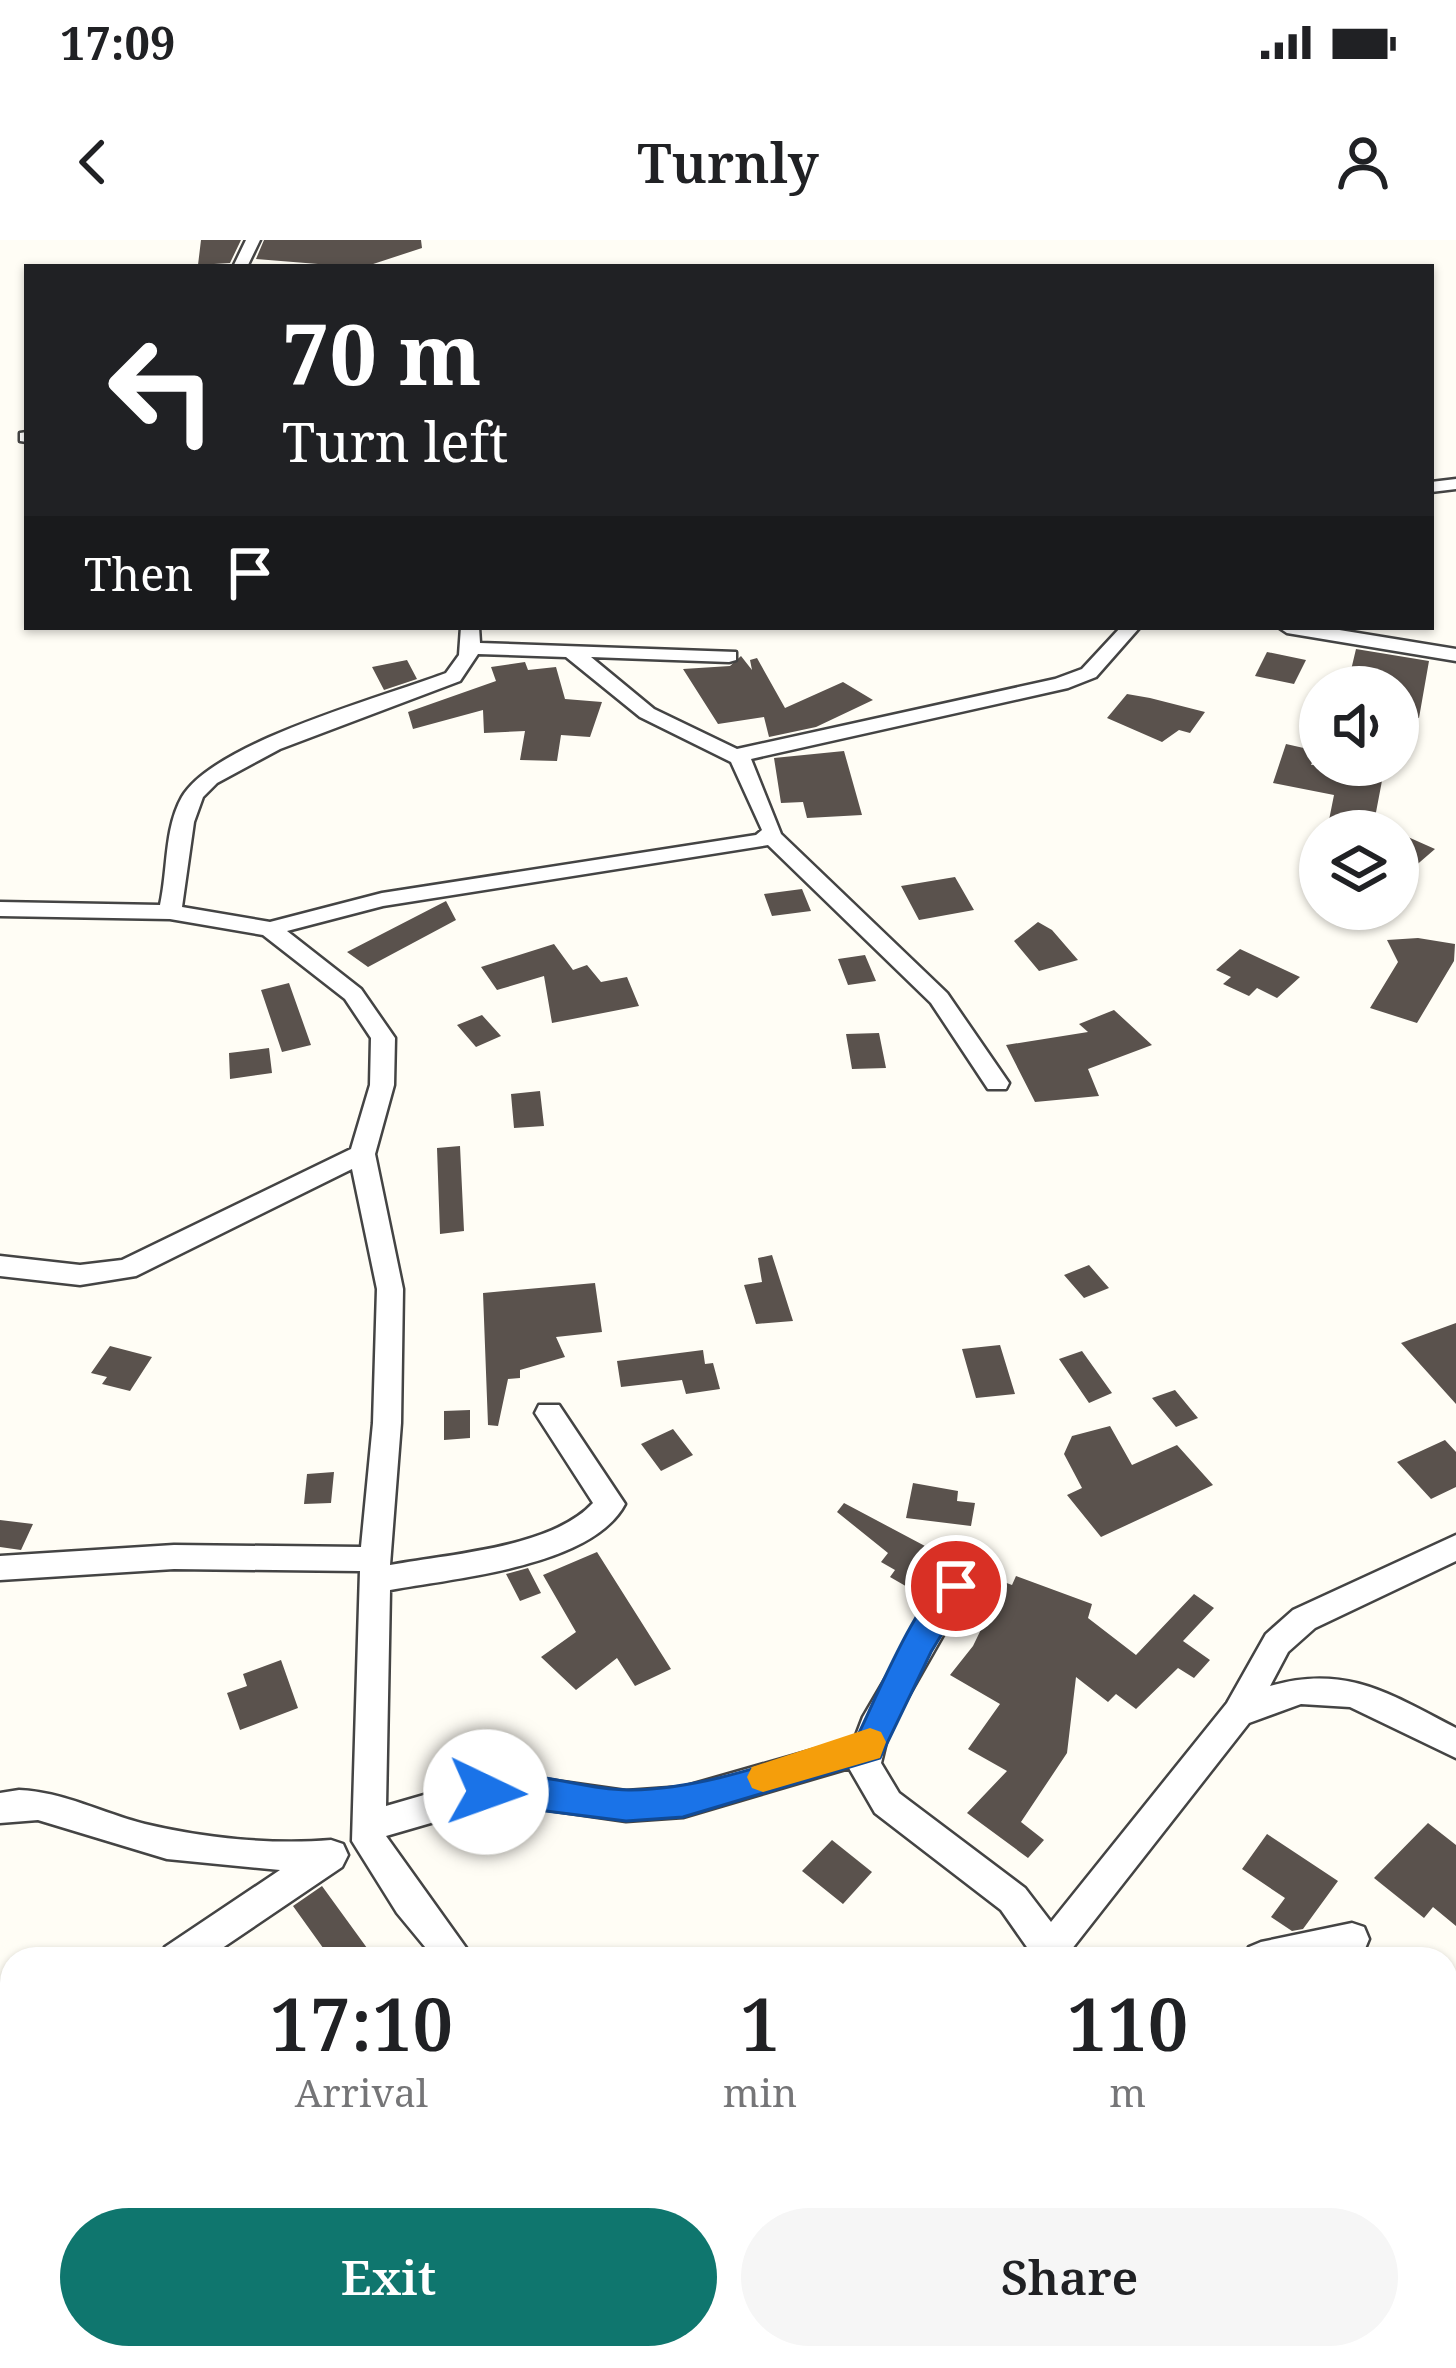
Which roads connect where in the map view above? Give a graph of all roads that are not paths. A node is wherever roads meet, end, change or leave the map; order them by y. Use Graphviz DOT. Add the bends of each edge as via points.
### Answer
graph roads {
  1 [pos="240,240"];
  2 [pos="253,240"];
  3 [pos="1128,630"];
  4 [pos="1305,630"];
  5 [pos="471,637"];
  6 [pos="571,651"];
  7 [pos="1456,655"];
  8 [pos="729,656"];
  9 [pos="740,758"];
  10 [pos="771,836"];
  11 [pos="0,909"];
  12 [pos="170,912"];
  13 [pos="270,929"];
  14 [pos="997,1083"];
  15 [pos="362,1154"];
  16 [pos="0,1266"];
  17 [pos="549,1413"];
  18 [pos="1456,1547"];
  19 [pos="0,1568"];
  20 [pos="375,1570"];
  21 [pos="956,1586"];
  22 [pos="1238,1713"];
  23 [pos="1456,1744"];
  24 [pos="868,1748"];
  25 [pos="0,1808"];
  26 [pos="370,1833"];
  27 [pos="330,1856"];
  28 [pos="1352,1940"];
  29 [pos="195,1947"];
  30 [pos="447,1947"];
  31 [pos="1042,1947"];
  32 [pos="1053,1947"];
  33 [pos="1318,1947"];
  1 -- 2 [label="street"];
  3 -- 9 [label="street" via="1089,674 1061,684"];
  4 -- 7 [label="street"];
  5 -- 6 [label="street"];
  5 -- 12 [label="street" via="464,668 453,677 204,781 186,815"];
  6 -- 8 [label="street"];
  6 -- 9 [label="street" via="647,713"];
  9 -- 10 [label="street"];
  10 -- 13 [label="street" via="382,900"];
  10 -- 14 [label="street" via="939,998"];
  11 -- 12 [label="street"];
  12 -- 13 [label="street"];
  13 -- 15 [label="street" via="353,994 383,1038 382,1085"];
  15 -- 16 [label="street" via="127,1269 80,1275"];
  15 -- 20 [label="street" via="390,1289"];
  17 -- 20 [label="street" via="610,1504 604,1516 538,1545"];
  18 -- 22 [label="street" via="1304,1619 1277,1643"];
  19 -- 20 [label="street" via="174,1557"];
  20 -- 26 [label="street"];
  21 -- 24 [label="street"];
  22 -- 23 [label="street" via="1309,1686 1334,1687"];
  22 -- 32 [label="street"];
  24 -- 26 [label="street" via="683,1802 626,1806 486,1792"];
  24 -- 31 [label="street" via="864,1765 887,1803 1013,1899"];
  25 -- 27 [label="street" via="47,1805 141,1838 237,1855"];
  26 -- 27 [label="street"];
  26 -- 30 [label="street" via="409,1902"];
  27 -- 29 [label="street"];
  28 -- 33 [label="street"];
}
